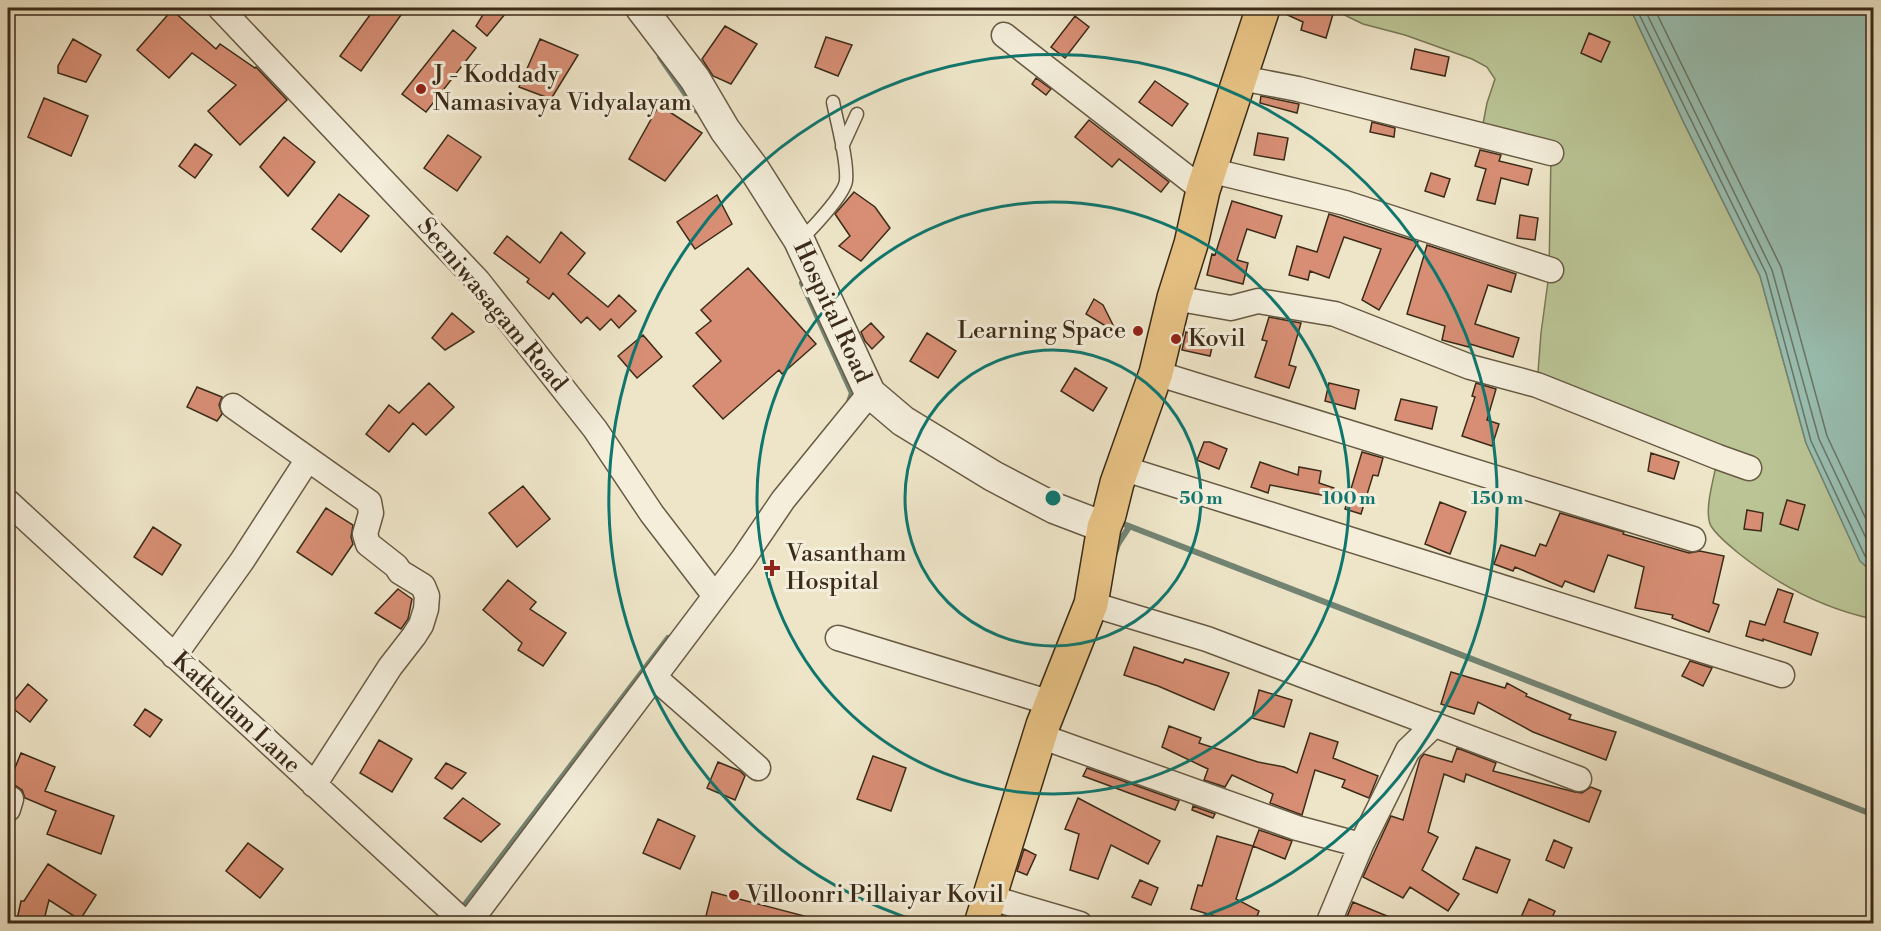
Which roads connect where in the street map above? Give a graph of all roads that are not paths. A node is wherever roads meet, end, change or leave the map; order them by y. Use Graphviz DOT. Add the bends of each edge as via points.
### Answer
graph roads {
  1 [pos="220,8"];
  2 [pos="641,8"];
  3 [pos="1263,8"];
  4 [pos="1004,34"];
  5 [pos="1241,78"];
  6 [pos="833,102"];
  7 [pos="857,114"];
  8 [pos="842,147"];
  9 [pos="1551,153"];
  10 [pos="1206,180"];
  11 [pos="799,240"];
  12 [pos="1551,270"];
  13 [pos="1174,298"];
  14 [pos="1156,373"];
  15 [pos="870,393"];
  16 [pos="233,406"];
  17 [pos="308,459"];
  18 [pos="1122,468"];
  19 [pos="1749,468"];
  20 [pos="8,502"];
  21 [pos="1104,527"];
  22 [pos="1693,539"];
  23 [pos="715,596"];
  24 [pos="1091,603"];
  25 [pos="838,638"];
  26 [pos="174,656"];
  27 [pos="1782,675"];
  28 [pos="654,677"];
  29 [pos="1046,718"];
  30 [pos="1435,724"];
  31 [pos="758,768"];
  32 [pos="1579,779"];
  33 [pos="314,785"];
  34 [pos="1361,845"];
  35 [pos="985,910"];
  36 [pos="467,924"];
  37 [pos="1080,924"];
  38 [pos="1328,924"];
  1 -- 23 [label="street, Seeniwasagam Road" via="478,281 595,429 652,514"];
  2 -- 11 [label="street, Hospital Road" via="695,79"];
  3 -- 5 [label="main road"];
  4 -- 10 [label="street"];
  5 -- 9 [label="street" via="1321,94"];
  5 -- 10 [label="main road"];
  6 -- 8 [label="lane"];
  7 -- 8 [label="lane"];
  8 -- 11 [label="lane" via="846,182"];
  10 -- 12 [label="street" via="1345,203"];
  10 -- 13 [label="main road"];
  11 -- 15 [label="street, Hospital Road"];
  13 -- 14 [label="main road"];
  13 -- 19 [label="street" via="1231,308 1258,301 1335,314 1470,367 1537,385"];
  14 -- 18 [label="main road"];
  14 -- 22 [label="street"];
  15 -- 21 [label="street, Hospital Road" via="903,421 993,476 1054,508"];
  15 -- 23 [label="street" via="783,500"];
  16 -- 17 [label="street"];
  17 -- 26 [label="street"];
  17 -- 33 [label="street" via="369,502 371,513 365,534 368,544 423,586 427,596 424,617 414,636"];
  18 -- 21 [label="main road"];
  18 -- 27 [label="street"];
  20 -- 26 [label="street, Katkulam Lane"];
  21 -- 24 [label="main road"];
  23 -- 28 [label="street"];
  24 -- 29 [label="main road"];
  24 -- 30 [label="street" via="1207,639"];
  25 -- 29 [label="street"];
  26 -- 33 [label="street, Katkulam Lane"];
  28 -- 31 [label="street"];
  28 -- 36 [label="street"];
  29 -- 34 [label="street" via="1297,828"];
  29 -- 35 [label="main road"];
  30 -- 32 [label="street"];
  30 -- 34 [label="street" via="1408,750"];
  33 -- 36 [label="street, Katkulam Lane"];
  34 -- 38 [label="street"];
  35 -- 37 [label="street"];
}
